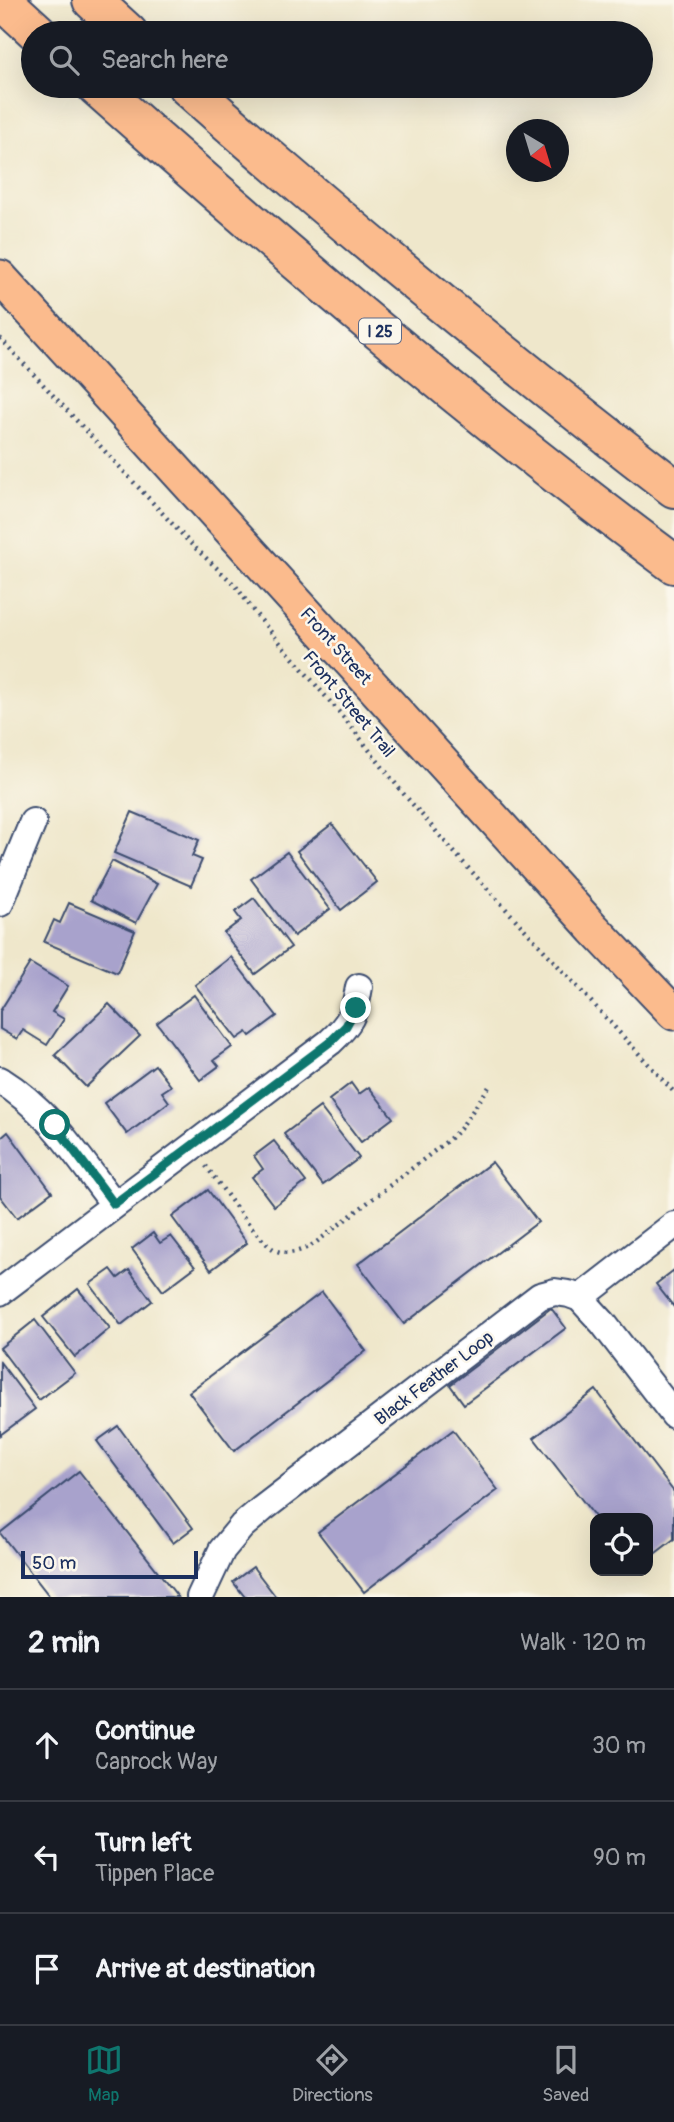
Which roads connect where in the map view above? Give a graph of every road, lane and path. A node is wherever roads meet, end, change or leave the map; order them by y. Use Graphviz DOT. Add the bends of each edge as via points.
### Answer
graph roads {
  1 [pos="2,0"];
  2 [pos="92,0"];
  3 [pos="25,21"];
  4 [pos="115,21"];
  5 [pos="109,98"];
  6 [pos="201,98"];
  7 [pos="0,277"];
  8 [pos="0,338"];
  9 [pos="674,488"];
  10 [pos="674,564"];
  11 [pos="33,822"];
  12 [pos="0,903"];
  13 [pos="359,987"];
  14 [pos="674,1013"];
  15 [pos="0,1080"];
  16 [pos="491,1084"];
  17 [pos="674,1092"];
  18 [pos="204,1163"];
  19 [pos="114,1204"];
  20 [pos="674,1225"];
  21 [pos="0,1293"];
  22 [pos="580,1298"];
  23 [pos="674,1415"];
  24 [pos="200,1597"];
  1 -- 3 [label="highway"];
  2 -- 4 [label="highway"];
  5 -- 10 [label="highway, I 25" via="499,429"];
  6 -- 9 [label="highway" via="442,305"];
  7 -- 14 [label="main road, Front Street"];
  8 -- 17 [label="path, Front Street Trail" via="190,543 236,586 411,802"];
  11 -- 12 [label="street"];
  13 -- 19 [label="street" via="356,1008 339,1034"];
  15 -- 19 [label="street" via="55,1125"];
  16 -- 18 [label="path" via="446,1142 298,1253 277,1251 262,1240"];
  19 -- 21 [label="street"];
  20 -- 22 [label="street"];
  22 -- 23 [label="street"];
  22 -- 24 [label="street, Black Feather Loop" via="555,1292 540,1296 262,1508 222,1550"];
}
